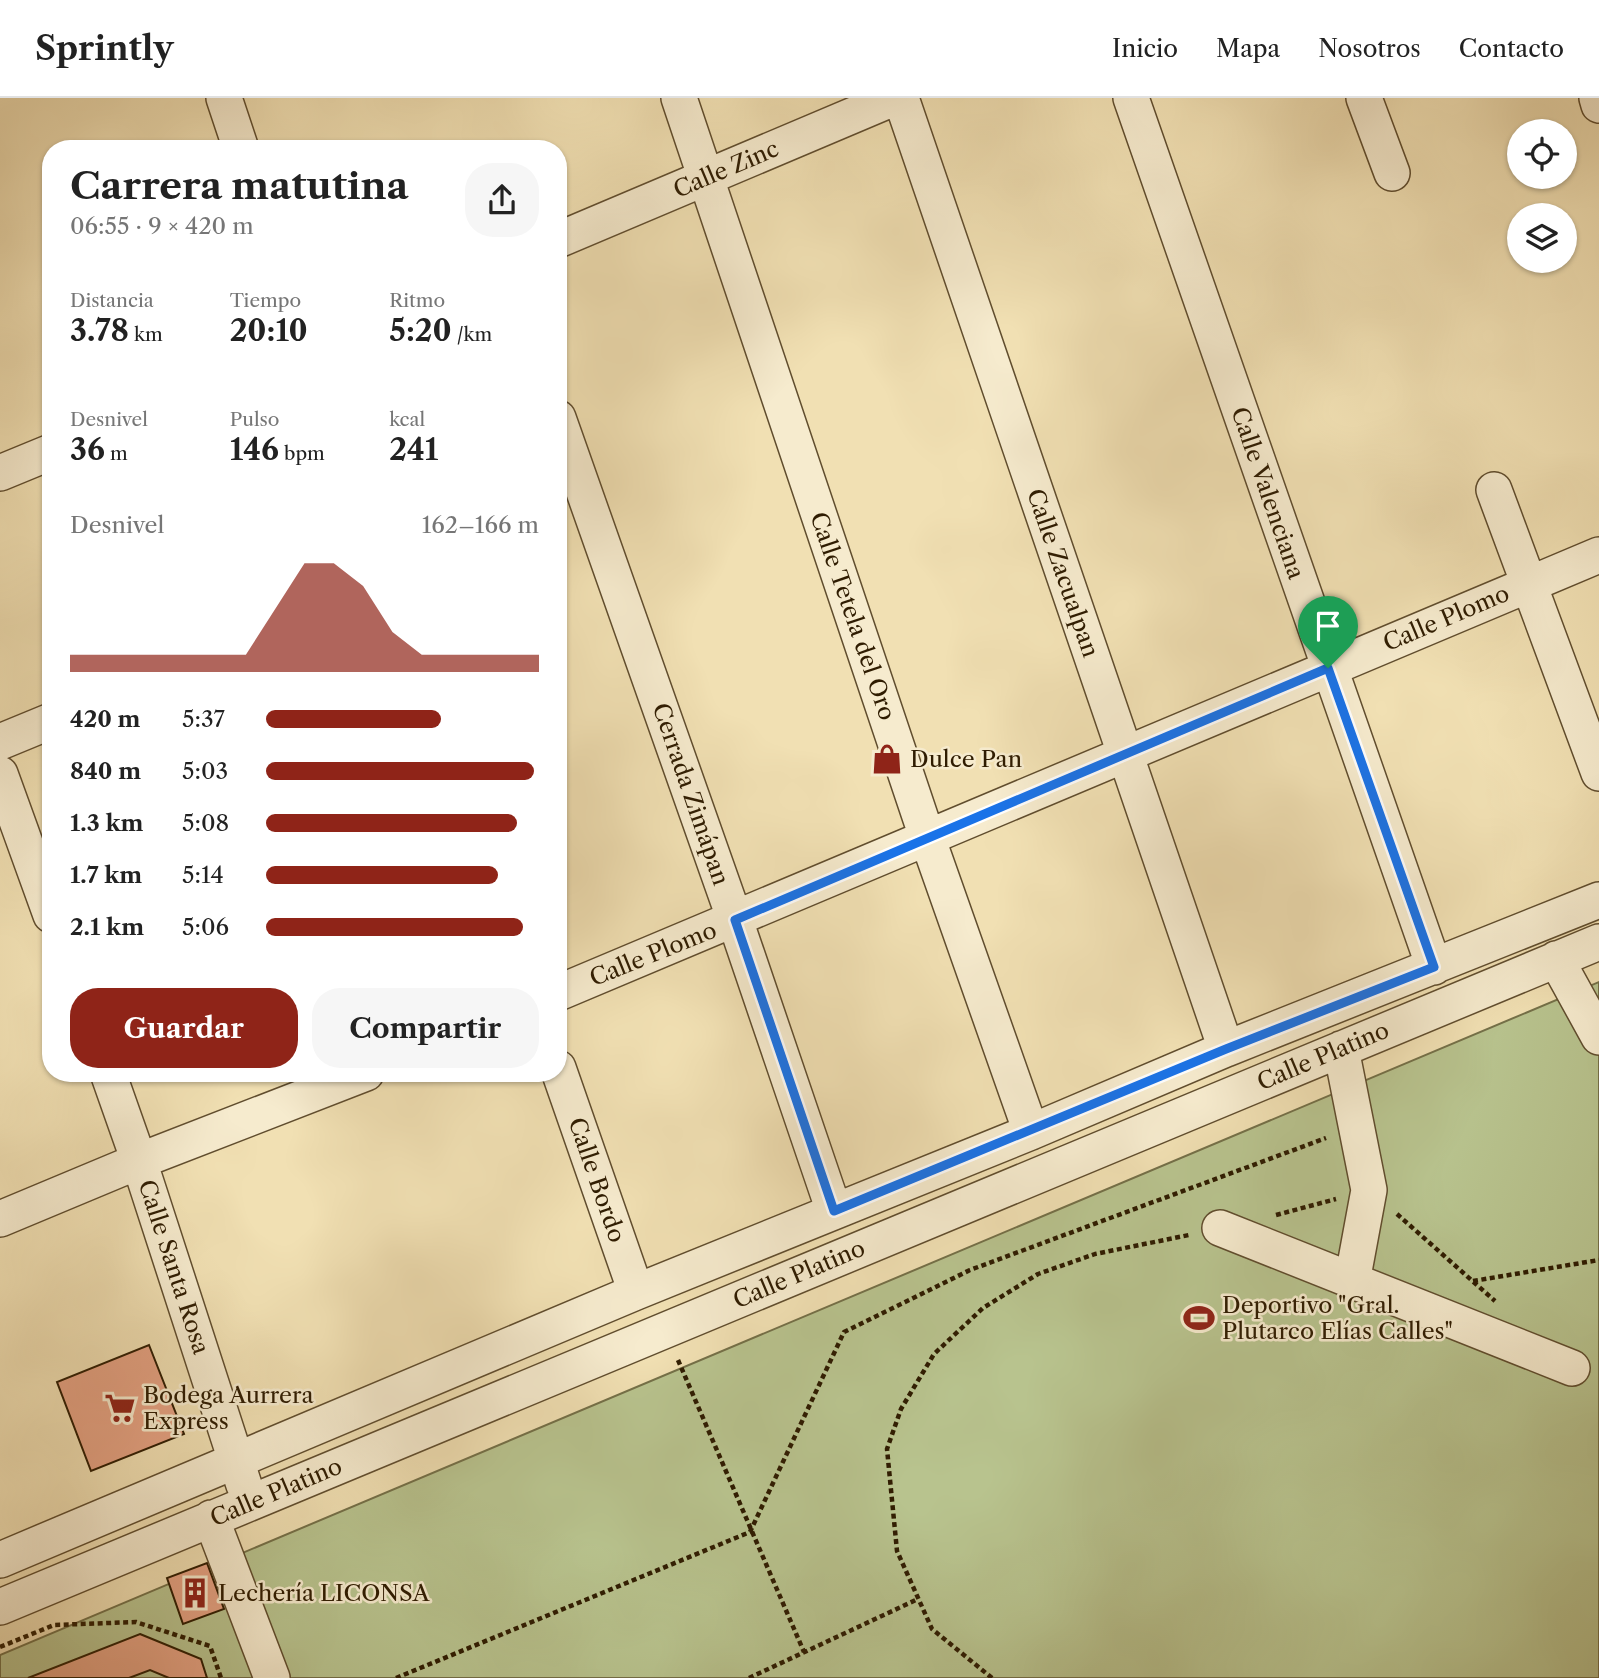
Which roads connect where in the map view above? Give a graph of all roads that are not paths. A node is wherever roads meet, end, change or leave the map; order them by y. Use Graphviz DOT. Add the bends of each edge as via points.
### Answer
graph roads {
  1 [pos="224,98"];
  2 [pos="679,98"];
  3 [pos="894,98"];
  4 [pos="901,98"];
  5 [pos="1131,98"];
  6 [pos="1364,98"];
  7 [pos="1597,98"];
  8 [pos="1599,106"];
  9 [pos="238,140"];
  10 [pos="1392,173"];
  11 [pos="705,178"];
  12 [pos="567,236"];
  13 [pos="567,444"];
  14 [pos="42,456"];
  15 [pos="0,473"];
  16 [pos="1494,490"];
  17 [pos="1599,555"];
  18 [pos="1528,583"];
  19 [pos="1328,668"];
  20 [pos="42,725"];
  21 [pos="0,741"];
  22 [pos="1125,755"];
  23 [pos="1599,773"];
  24 [pos="0,774"];
  25 [pos="928,836"];
  26 [pos="42,890"];
  27 [pos="1599,900"];
  28 [pos="735,920"];
  29 [pos="1599,942"];
  30 [pos="1556,959"];
  31 [pos="1434,967"];
  32 [pos="567,989"];
  33 [pos="1599,1037"];
  34 [pos="1226,1049"];
  35 [pos="1341,1049"];
  36 [pos="111,1082"];
  37 [pos="333,1082"];
  38 [pos="563,1082"];
  39 [pos="1031,1132"];
  40 [pos="139,1161"];
  41 [pos="834,1211"];
  42 [pos="0,1219"];
  43 [pos="1220,1228"];
  44 [pos="1352,1282"];
  45 [pos="636,1292"];
  46 [pos="1572,1368"];
  47 [pos="236,1462"];
  48 [pos="250,1502"];
  49 [pos="211,1518"];
  50 [pos="0,1560"];
  51 [pos="0,1607"];
  52 [pos="272,1678"];
  1 -- 9 [label="street"];
  2 -- 11 [label="street, Calle Tetela del Oro"];
  3 -- 11 [label="street, Calle Zinc"];
  4 -- 22 [label="street, Calle Zacualpan"];
  5 -- 19 [label="street, Calle Valenciana"];
  6 -- 10 [label="street"];
  7 -- 8 [label="street"];
  11 -- 12 [label="street, Calle Zinc"];
  11 -- 25 [label="street, Calle Tetela del Oro"];
  13 -- 28 [label="street, Cerrada Zimápan"];
  14 -- 15 [label="street"];
  16 -- 18 [label="street"];
  17 -- 18 [label="street, Calle Plomo"];
  18 -- 19 [label="street, Calle Plomo"];
  18 -- 23 [label="street"];
  19 -- 22 [label="street, Calle Plomo"];
  19 -- 31 [label="street, Calle Valenciana"];
  20 -- 21 [label="street"];
  22 -- 25 [label="street, Calle Plomo"];
  22 -- 34 [label="street, Calle Zacualpan"];
  24 -- 26 [label="street"];
  25 -- 28 [label="street, Calle Plomo"];
  25 -- 39 [label="street, Calle Tetela del Oro"];
  27 -- 31 [label="street, Calle Platino"];
  28 -- 32 [label="street, Calle Plomo"];
  28 -- 41 [label="street, Cerrada Zimápan"];
  29 -- 30 [label="street, Calle Platino"];
  30 -- 33 [label="street"];
  30 -- 35 [label="street, Calle Platino"];
  31 -- 34 [label="street, Calle Platino"];
  34 -- 39 [label="street, Calle Platino"];
  35 -- 44 [label="street" via="1369,1190"];
  35 -- 48 [label="street, Calle Platino"];
  36 -- 40 [label="street, Calle Santa Rosa"];
  37 -- 40 [label="street"];
  38 -- 45 [label="street, Calle Bordo"];
  39 -- 41 [label="street, Calle Platino"];
  40 -- 42 [label="street"];
  40 -- 47 [label="street, Calle Santa Rosa"];
  41 -- 45 [label="street, Calle Platino"];
  43 -- 44 [label="street"];
  44 -- 46 [label="street"];
  45 -- 47 [label="street, Calle Platino"];
  47 -- 48 [label="street, Calle Santa Rosa"];
  47 -- 50 [label="street, Calle Platino"];
  48 -- 49 [label="street, Calle Platino"];
  49 -- 51 [label="street, Calle Platino"];
  49 -- 52 [label="street"];
}
